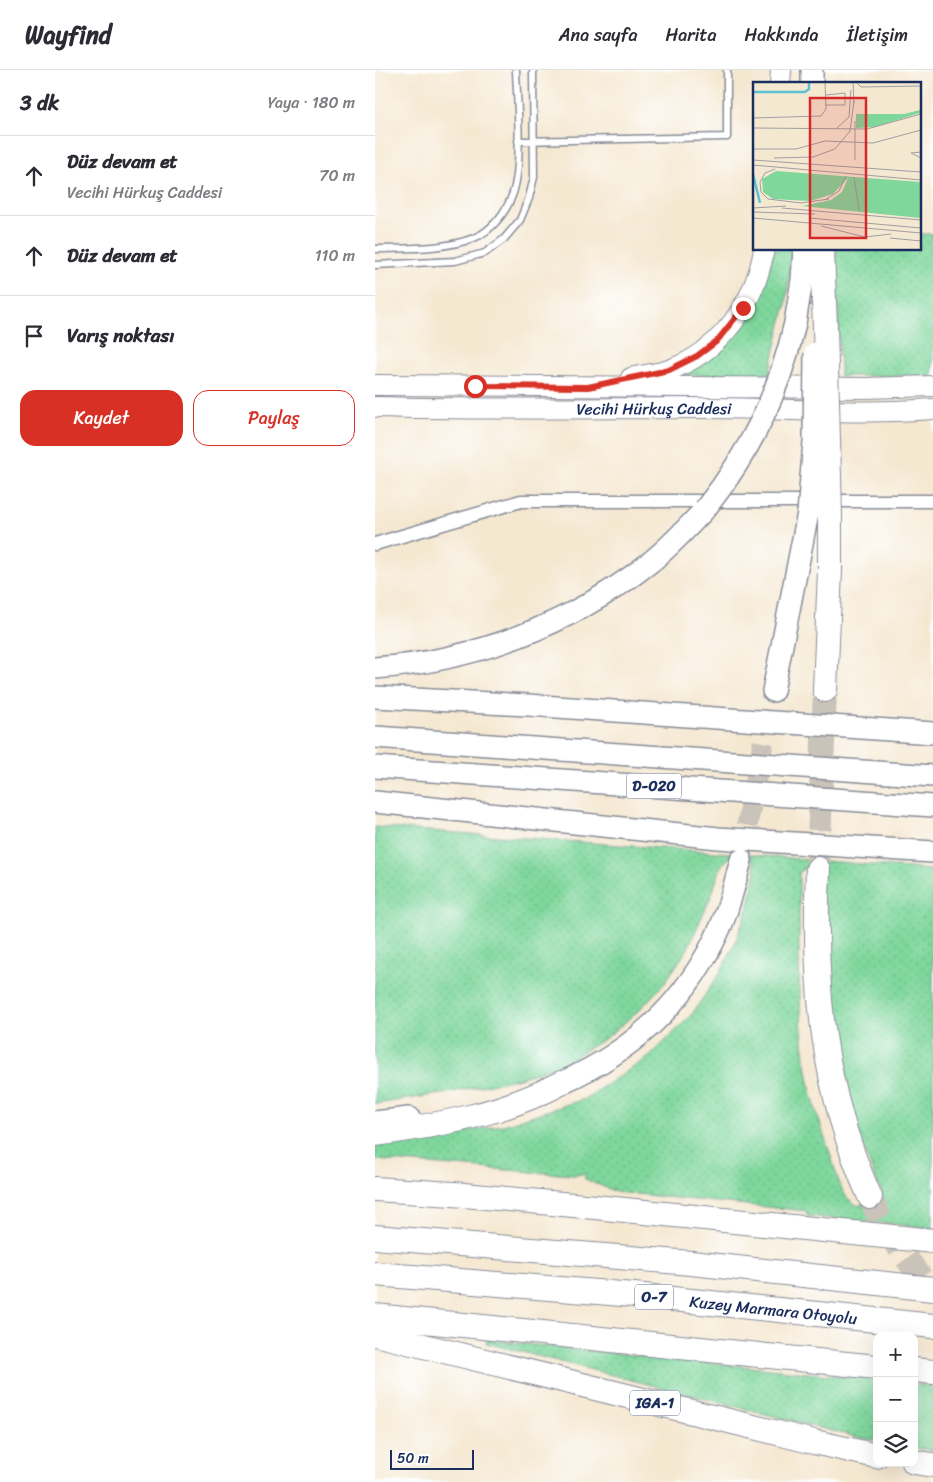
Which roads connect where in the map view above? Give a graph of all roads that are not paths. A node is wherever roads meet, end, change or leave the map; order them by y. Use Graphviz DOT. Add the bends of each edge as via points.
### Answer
graph roads {
  1 [pos="516,70"];
  2 [pos="533,70"];
  3 [pos="727,70"];
  4 [pos="534,140"];
  5 [pos="518,141"];
  6 [pos="375,249"];
  7 [pos="764,250"];
  8 [pos="803,250"];
  9 [pos="815,250"];
  10 [pos="822,250"];
  11 [pos="375,265"];
  12 [pos="812,326"];
  13 [pos="375,385"];
  14 [pos="933,386"];
  15 [pos="588,387"];
  16 [pos="375,407"];
  17 [pos="933,409"];
  18 [pos="933,501"];
  19 [pos="819,514"];
  20 [pos="375,544"];
  21 [pos="375,668"];
  22 [pos="825,690"];
  23 [pos="773,691"];
  24 [pos="375,697"];
  25 [pos="933,733"];
  26 [pos="375,737"];
  27 [pos="375,767"];
  28 [pos="933,776"];
  29 [pos="375,802"];
  30 [pos="933,806"];
  31 [pos="933,852"];
  32 [pos="741,860"];
  33 [pos="818,869"];
  34 [pos="561,1083"];
  35 [pos="375,1122"];
  36 [pos="375,1134"];
  37 [pos="375,1189"];
  38 [pos="870,1197"];
  39 [pos="375,1237"];
  40 [pos="933,1241"];
  41 [pos="375,1274"];
  42 [pos="933,1289"];
  43 [pos="375,1316"];
  44 [pos="933,1326"];
  45 [pos="375,1334"];
  46 [pos="873,1367"];
  47 [pos="918,1370"];
  48 [pos="933,1372"];
  49 [pos="873,1455"];
  50 [pos="918,1463"];
  51 [pos="933,1465"];
  1 -- 5 [label="lane"];
  2 -- 4 [label="lane"];
  3 -- 4 [label="lane" via="727,137"];
  4 -- 5 [label="lane"];
  4 -- 11 [label="lane" via="534,177 529,198 520,220 504,239 485,253 455,262"];
  5 -- 6 [label="lane" via="513,193 492,226 476,238 455,244"];
  7 -- 15 [label="main road" via="761,266 743,308 717,341 669,370"];
  8 -- 12 [label="highway" via="802,280"];
  9 -- 12 [label="highway"];
  10 -- 12 [label="highway"];
  12 -- 19 [label="highway, bridge"];
  12 -- 21 [label="highway, bridge" via="790,343 753,439 731,475 705,509 649,563 621,584 555,621 514,638 446,658"];
  13 -- 15 [label="main road, Vecihi Hürkuş Caddesi"];
  14 -- 15 [label="main road, Vecihi Hürkuş Caddesi"];
  16 -- 17 [label="main road, Vecihi Hürkuş Caddesi"];
  18 -- 20 [label="street" via="521,501"];
  19 -- 22 [label="highway" via="830,570"];
  19 -- 23 [label="highway"];
  24 -- 25 [label="highway"];
  26 -- 28 [label="highway, D-020"];
  27 -- 30 [label="highway, D-020"];
  29 -- 31 [label="highway" via="718,838"];
  32 -- 34 [label="highway" via="722,924 684,989 658,1020 629,1045 597,1066"];
  33 -- 38 [label="highway" via="817,976 824,1042 839,1114"];
  34 -- 35 [label="highway" via="496,1103"];
  34 -- 36 [label="highway" via="536,1096 469,1118"];
  37 -- 40 [label="highway"];
  39 -- 42 [label="highway, O-7" via="691,1263"];
  41 -- 44 [label="highway, Kuzey Marmara Otoyolu / O-7" via="671,1299"];
  43 -- 46 [label="highway"];
  45 -- 49 [label="highway, IGA-1"];
  47 -- 48 [label="highway"];
  50 -- 51 [label="highway"];
}
